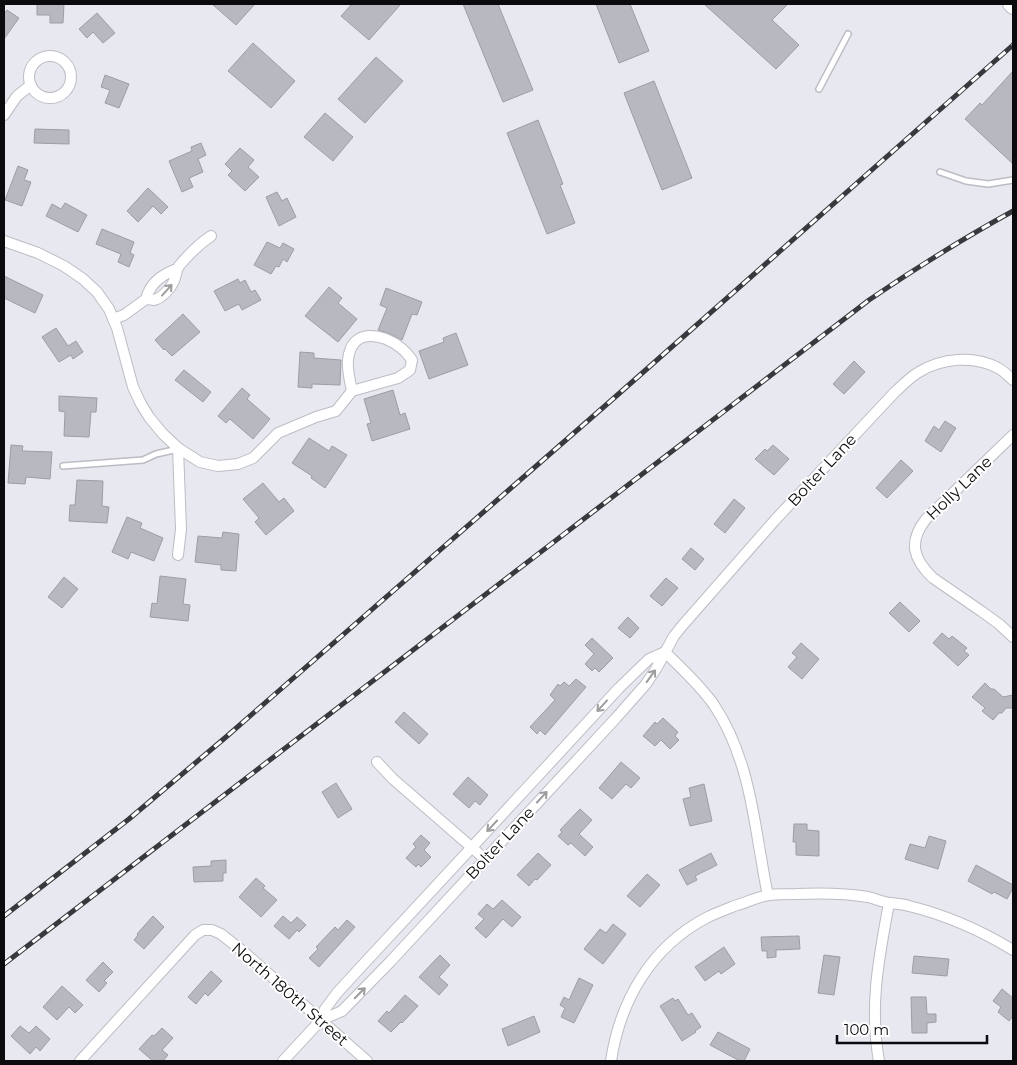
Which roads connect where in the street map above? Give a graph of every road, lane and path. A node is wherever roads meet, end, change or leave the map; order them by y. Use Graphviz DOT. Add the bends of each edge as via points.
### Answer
graph roads {
  1 [pos="1010,4"];
  2 [pos="1013,7"];
  3 [pos="848,34"];
  4 [pos="31,85"];
  5 [pos="819,89"];
  6 [pos="4,115"];
  7 [pos="940,172"];
  8 [pos="1013,180"];
  9 [pos="211,236"];
  10 [pos="4,241"];
  11 [pos="113,320"];
  12 [pos="1013,380"];
  13 [pos="352,391"];
  14 [pos="1013,435"];
  15 [pos="178,448"];
  16 [pos="63,466"];
  17 [pos="178,555"];
  18 [pos="1013,637"];
  19 [pos="665,652"];
  20 [pos="377,762"];
  21 [pos="471,848"];
  22 [pos="485,859"];
  23 [pos="768,895"];
  24 [pos="889,903"];
  25 [pos="1013,950"];
  26 [pos="321,1020"];
  27 [pos="80,1061"];
  28 [pos="283,1061"];
  29 [pos="367,1061"];
  30 [pos="611,1061"];
  31 [pos="879,1061"];
  1 -- 2 [label="main road"];
  3 -- 5 [label="lane"];
  4 -- 4 [label="street" via="30,72 43,58 62,59 70,70 72,77 67,90 54,98 40,96"];
  4 -- 6 [label="street" via="17,96"];
  7 -- 8 [label="lane" via="966,182 988,184"];
  9 -- 11 [label="street" via="199,244 177,269 174,281 162,296 146,299"];
  10 -- 11 [label="street" via="38,253 83,279 97,292"];
  11 -- 15 [label="street" via="141,404"];
  12 -- 19 [label="street, Bolter Lane" via="985,362 970,360 935,364 910,378 770,526 682,626"];
  13 -- 13 [label="street" via="348,359 359,338 372,335 388,340 402,348 412,360 410,370 398,378"];
  13 -- 15 [label="street" via="336,411 278,434 253,458 238,464 218,466 200,462"];
  14 -- 18 [label="street, Holly Lane" via="926,519 914,544 919,563 933,578"];
  15 -- 16 [label="lane" via="142,460"];
  15 -- 17 [label="street" via="181,529"];
  19 -- 21 [label="street, Bolter Lane, one-way" via="649,659 619,688"];
  22 -- 19 [label="street, Bolter Lane, one-way" via="640,691"];
  19 -- 23 [label="street" via="713,704 738,750 750,794"];
  20 -- 21 [label="street"];
  21 -- 22 [label="street"];
  21 -- 26 [label="street, Bolter Lane" via="337,993"];
  26 -- 22 [label="street, Bolter Lane, one-way" via="342,1011"];
  23 -- 24 [label="street" via="846,894"];
  23 -- 30 [label="street" via="707,917 664,949 633,992 621,1020"];
  24 -- 25 [label="street" via="952,919"];
  24 -- 31 [label="street" via="875,991"];
  26 -- 27 [label="street, North 180th Street" via="221,934 203,930"];
  26 -- 28 [label="street, Bolter Lane"];
  26 -- 29 [label="street, North 180th Street"];
}
